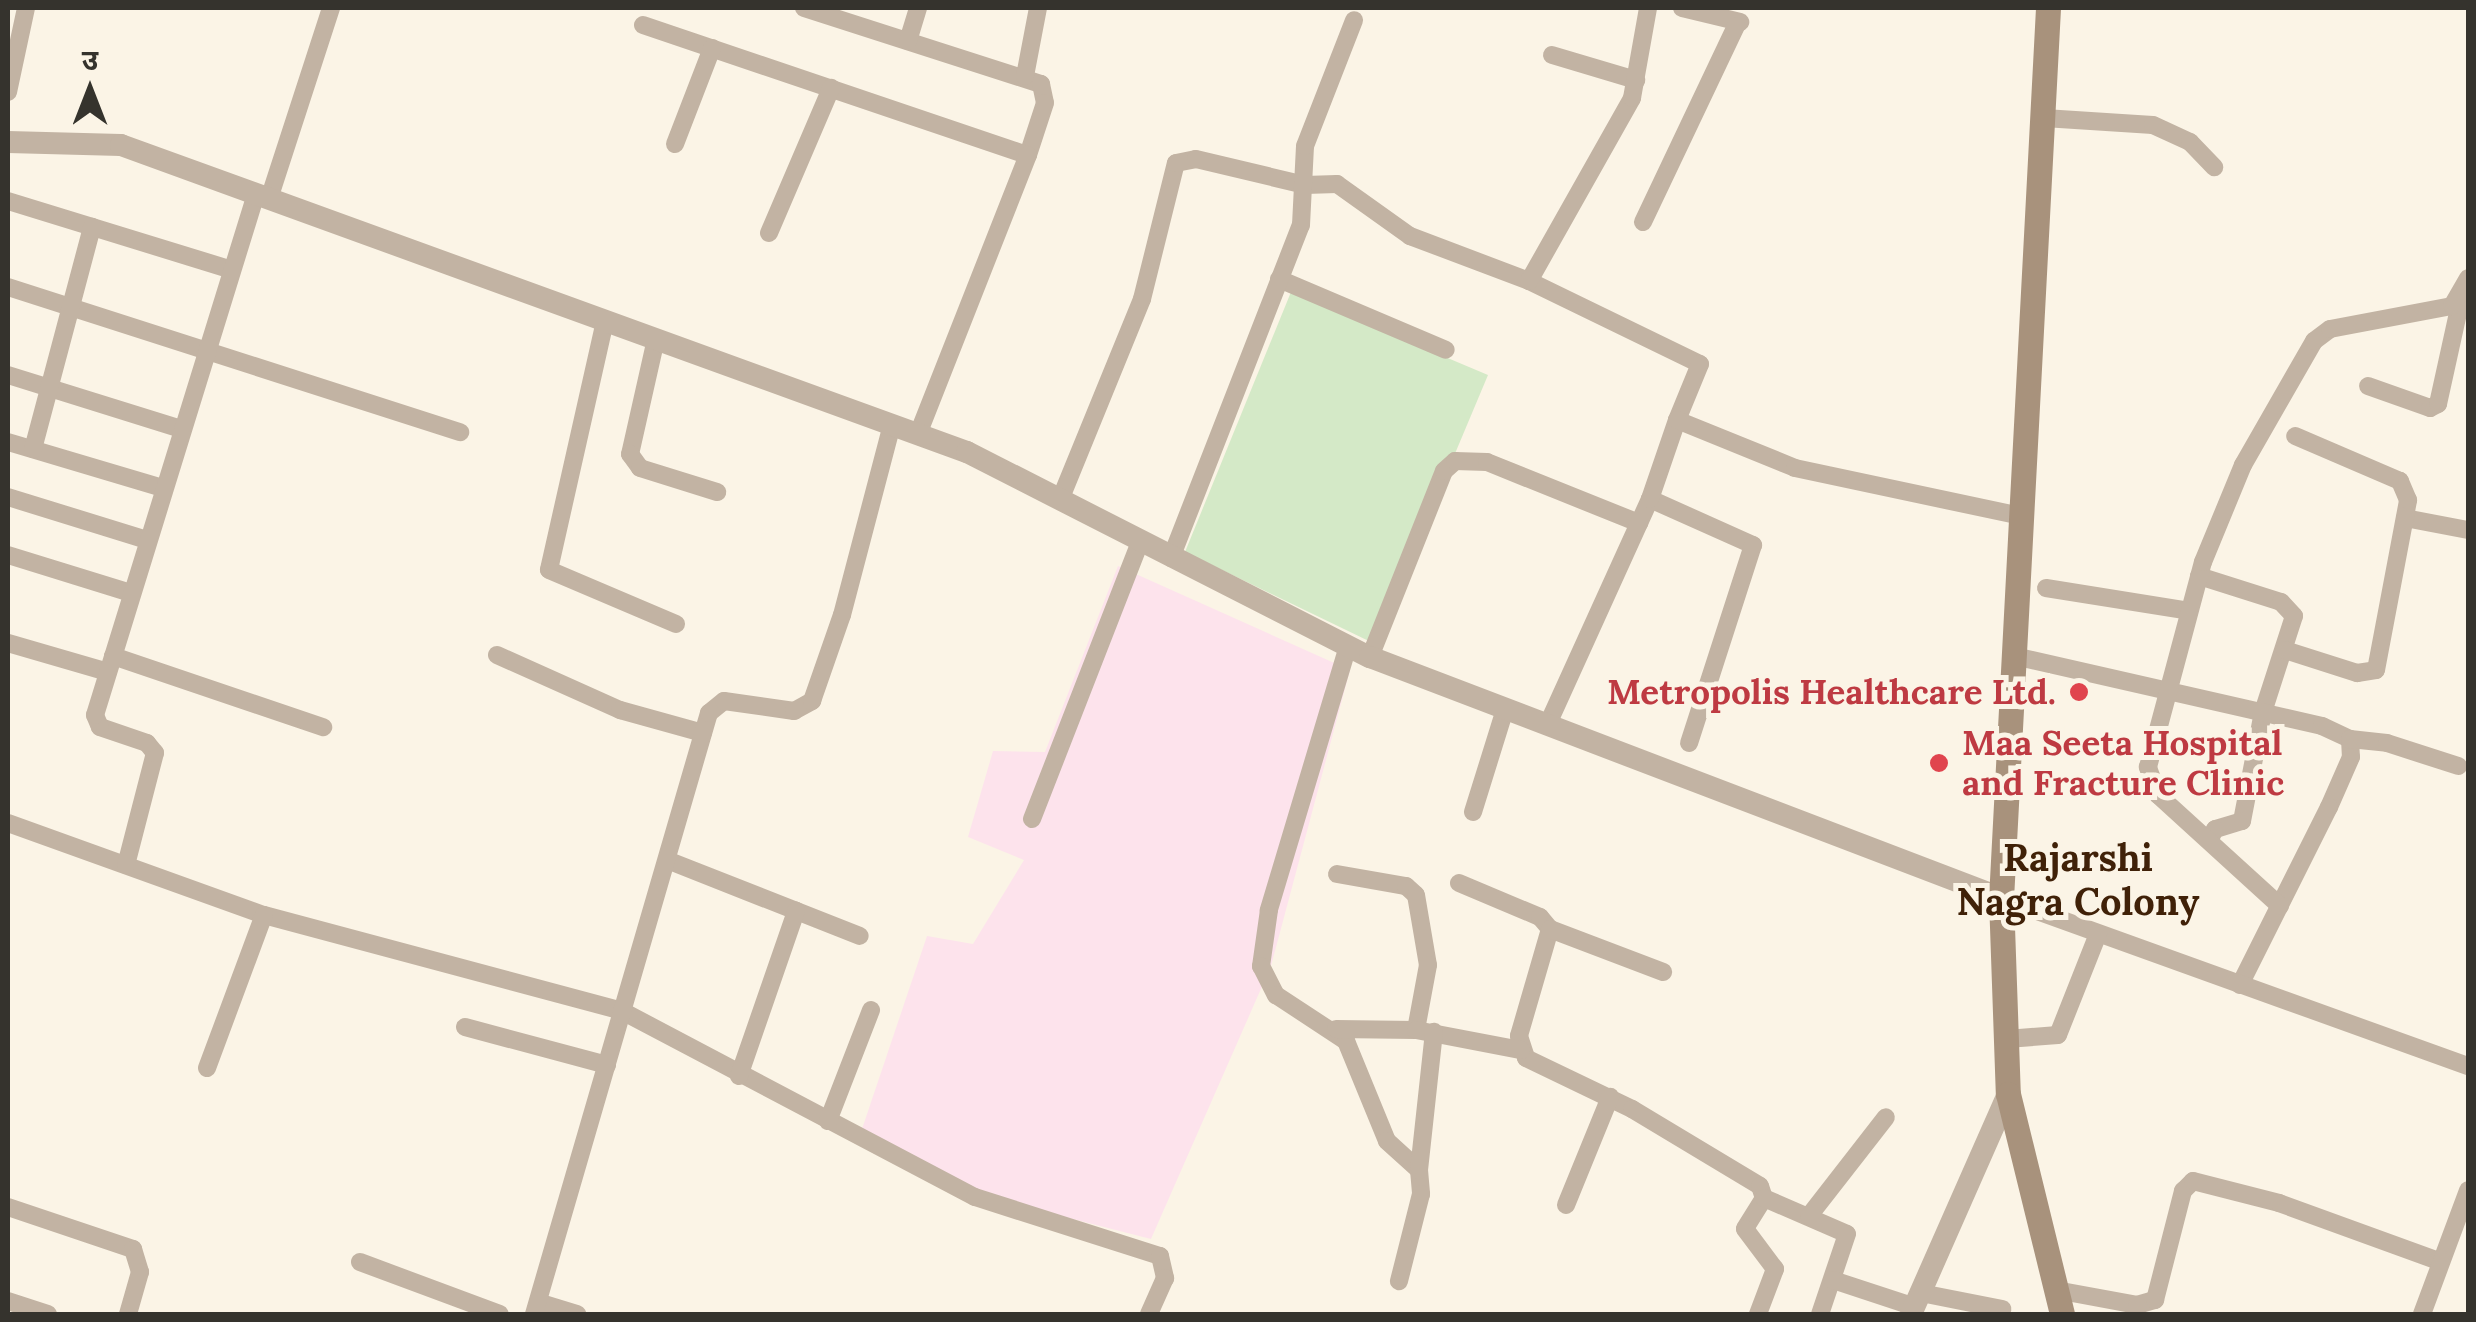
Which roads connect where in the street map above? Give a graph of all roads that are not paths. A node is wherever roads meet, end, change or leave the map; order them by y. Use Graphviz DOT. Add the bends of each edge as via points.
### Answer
graph roads {
  1 [pos="330,8"];
  2 [pos="804,8"];
  3 [pos="918,8"];
  4 [pos="1038,8"];
  5 [pos="1648,8"];
  6 [pos="1682,8"];
  7 [pos="2048,8"];
  8 [pos="19,15"];
  9 [pos="1354,20"];
  10 [pos="643,25"];
  11 [pos="908,41"];
  12 [pos="712,48"];
  13 [pos="1552,54"];
  14 [pos="1025,76"];
  15 [pos="1636,80"];
  16 [pos="831,88"];
  17 [pos="8,92"];
  18 [pos="2044,118"];
  19 [pos="8,142"];
  20 [pos="674,144"];
  21 [pos="1028,154"];
  22 [pos="2214,167"];
  23 [pos="1305,185"];
  24 [pos="263,196"];
  25 [pos="8,201"];
  26 [pos="1643,222"];
  27 [pos="92,227"];
  28 [pos="770,233"];
  29 [pos="232,270"];
  30 [pos="2468,277"];
  31 [pos="1280,280"];
  32 [pos="1529,280"];
  33 [pos="8,287"];
  34 [pos="2461,299"];
  35 [pos="71,306"];
  36 [pos="605,321"];
  37 [pos="656,339"];
  38 [pos="207,346"];
  39 [pos="1446,350"];
  40 [pos="8,375"];
  41 [pos="2368,386"];
  42 [pos="49,388"];
  43 [pos="1677,420"];
  44 [pos="892,425"];
  45 [pos="181,429"];
  46 [pos="460,432"];
  47 [pos="918,434"];
  48 [pos="2295,436"];
  49 [pos="8,442"];
  50 [pos="32,449"];
  51 [pos="162,488"];
  52 [pos="716,492"];
  53 [pos="8,497"];
  54 [pos="1650,499"];
  55 [pos="1060,500"];
  56 [pos="2021,516"];
  57 [pos="2405,518"];
  58 [pos="1638,523"];
  59 [pos="2468,530"];
  60 [pos="146,540"];
  61 [pos="1140,542"];
  62 [pos="8,555"];
  63 [pos="1171,558"];
  64 [pos="2199,576"];
  65 [pos="2046,588"];
  66 [pos="131,593"];
  67 [pos="2189,611"];
  68 [pos="676,624"];
  69 [pos="8,642"];
  70 [pos="1348,646"];
  71 [pos="2285,650"];
  72 [pos="497,654"];
  73 [pos="1370,656"];
  74 [pos="2014,656"];
  75 [pos="110,664"];
  76 [pos="2167,689"];
  77 [pos="1506,709"];
  78 [pos="2264,712"];
  79 [pos="1547,726"];
  80 [pos="323,727"];
  81 [pos="703,733"];
  82 [pos="2350,739"];
  83 [pos="1688,742"];
  84 [pos="2458,766"];
  85 [pos="1473,812"];
  86 [pos="1032,819"];
  87 [pos="8,823"];
  88 [pos="2209,841"];
  89 [pos="666,860"];
  90 [pos="126,866"];
  91 [pos="1337,874"];
  92 [pos="1459,884"];
  93 [pos="2001,898"];
  94 [pos="2280,906"];
  95 [pos="796,910"];
  96 [pos="264,916"];
  97 [pos="1550,928"];
  98 [pos="2098,934"];
  99 [pos="860,936"];
  100 [pos="1662,972"];
  101 [pos="2240,985"];
  102 [pos="871,1010"];
  103 [pos="622,1011"];
  104 [pos="466,1027"];
  105 [pos="1336,1029"];
  106 [pos="1425,1031"];
  107 [pos="2007,1039"];
  108 [pos="1521,1050"];
  109 [pos="607,1065"];
  110 [pos="2468,1066"];
  111 [pos="207,1068"];
  112 [pos="738,1076"];
  113 [pos="2008,1094"];
  114 [pos="1610,1097"];
  115 [pos="1886,1117"];
  116 [pos="828,1122"];
  117 [pos="1420,1170"];
  118 [pos="2468,1190"];
  119 [pos="1764,1198"];
  120 [pos="1566,1205"];
  121 [pos="8,1207"];
  122 [pos="1809,1216"];
  123 [pos="360,1262"];
  124 [pos="2442,1262"];
  125 [pos="1834,1280"];
  126 [pos="1398,1282"];
  127 [pos="8,1301"];
  128 [pos="2059,1302"];
  129 [pos="1916,1305"];
  130 [pos="536,1308"];
  131 [pos="2002,1309"];
  132 [pos="48,1314"];
  133 [pos="128,1314"];
  134 [pos="500,1314"];
  135 [pos="577,1314"];
  136 [pos="1149,1314"];
  137 [pos="1758,1314"];
  138 [pos="1820,1314"];
  139 [pos="2422,1314"];
  1 -- 24 [label="street"];
  2 -- 11 [label="street"];
  3 -- 11 [label="street"];
  4 -- 14 [label="street"];
  5 -- 15 [label="street"];
  6 -- 26 [label="street" via="1738,24"];
  7 -- 18 [label="main road"];
  8 -- 17 [label="street"];
  9 -- 23 [label="street" via="1304,146"];
  10 -- 12 [label="street"];
  11 -- 14 [label="street"];
  12 -- 16 [label="street"];
  12 -- 20 [label="street"];
  13 -- 15 [label="street"];
  14 -- 21 [label="street" via="1046,91"];
  15 -- 32 [label="street"];
  16 -- 21 [label="street"];
  16 -- 28 [label="street"];
  18 -- 22 [label="street" via="2154,125 2190,142"];
  18 -- 56 [label="main road"];
  19 -- 24 [label="street" via="122,145"];
  21 -- 47 [label="street"];
  23 -- 31 [label="street" via="1301,225"];
  23 -- 32 [label="street" via="1346,187 1410,236"];
  23 -- 55 [label="street" via="1196,159 1176,163 1142,298"];
  24 -- 29 [label="street"];
  24 -- 36 [label="street"];
  25 -- 27 [label="street"];
  27 -- 29 [label="street"];
  27 -- 35 [label="street"];
  29 -- 38 [label="street"];
  30 -- 34 [label="street"];
  31 -- 39 [label="street"];
  31 -- 63 [label="street"];
  32 -- 43 [label="street" via="1700,364"];
  33 -- 35 [label="street"];
  34 -- 41 [label="street" via="2438,404 2419,405"];
  34 -- 64 [label="street" via="2434,312 2330,330 2314,340 2243,465"];
  35 -- 38 [label="street"];
  35 -- 42 [label="street"];
  36 -- 37 [label="street"];
  36 -- 68 [label="street" via="549,570"];
  37 -- 44 [label="street"];
  37 -- 52 [label="street" via="630,454 640,468"];
  38 -- 45 [label="street"];
  38 -- 46 [label="street"];
  40 -- 42 [label="street"];
  42 -- 45 [label="street"];
  42 -- 50 [label="street"];
  43 -- 54 [label="street"];
  43 -- 56 [label="street" via="1794,468"];
  44 -- 47 [label="street"];
  44 -- 81 [label="street" via="812,701 794,712 724,700 709,713"];
  45 -- 51 [label="street"];
  47 -- 55 [label="street"];
  48 -- 57 [label="street" via="2400,482"];
  49 -- 50 [label="street"];
  50 -- 51 [label="street"];
  51 -- 60 [label="street"];
  53 -- 60 [label="street"];
  54 -- 58 [label="street"];
  54 -- 83 [label="street" via="1753,544"];
  55 -- 61 [label="street"];
  56 -- 74 [label="main road"];
  57 -- 59 [label="street"];
  57 -- 71 [label="street" via="2376,670 2357,673"];
  58 -- 73 [label="street" via="1487,462 1455,460 1444,470"];
  58 -- 79 [label="street"];
  60 -- 66 [label="street"];
  61 -- 63 [label="street"];
  61 -- 86 [label="street"];
  62 -- 66 [label="street"];
  63 -- 70 [label="street"];
  64 -- 67 [label="street"];
  64 -- 71 [label="street" via="2289,608 2293,628"];
  65 -- 67 [label="street"];
  66 -- 75 [label="street"];
  67 -- 76 [label="street"];
  69 -- 75 [label="street"];
  70 -- 73 [label="street"];
  70 -- 105 [label="street" via="1261,947 1261,966 1276,994"];
  71 -- 78 [label="street"];
  72 -- 81 [label="street" via="620,710"];
  73 -- 77 [label="street"];
  74 -- 76 [label="street"];
  74 -- 93 [label="main road"];
  75 -- 80 [label="street"];
  75 -- 90 [label="street" via="96,722 148,743 155,753"];
  76 -- 78 [label="street"];
  76 -- 88 [label="street" via="2149,755 2151,781"];
  77 -- 79 [label="street"];
  77 -- 85 [label="street"];
  78 -- 82 [label="street"];
  78 -- 88 [label="street" via="2242,821 2215,829"];
  79 -- 93 [label="street"];
  81 -- 89 [label="street"];
  82 -- 84 [label="street" via="2387,742"];
  82 -- 94 [label="street" via="2351,756"];
  87 -- 90 [label="street"];
  88 -- 94 [label="street"];
  89 -- 95 [label="street"];
  89 -- 103 [label="street"];
  90 -- 96 [label="street"];
  91 -- 106 [label="street" via="1406,886 1416,894 1428,965"];
  92 -- 97 [label="street" via="1540,917"];
  93 -- 98 [label="street"];
  93 -- 107 [label="main road"];
  94 -- 101 [label="street"];
  95 -- 99 [label="street"];
  95 -- 112 [label="street"];
  96 -- 103 [label="street"];
  96 -- 111 [label="street"];
  97 -- 100 [label="street"];
  97 -- 108 [label="street" via="1519,1036"];
  98 -- 101 [label="street"];
  98 -- 107 [label="street" via="2058,1035"];
  101 -- 110 [label="street"];
  102 -- 116 [label="street"];
  103 -- 109 [label="street"];
  103 -- 112 [label="street"];
  104 -- 109 [label="street"];
  105 -- 106 [label="street"];
  105 -- 117 [label="street" via="1387,1141"];
  106 -- 108 [label="street"];
  106 -- 117 [label="street"];
  107 -- 113 [label="main road"];
  108 -- 114 [label="street"];
  109 -- 130 [label="street"];
  112 -- 116 [label="street"];
  113 -- 128 [label="main road"];
  113 -- 129 [label="street"];
  114 -- 119 [label="street" via="1753,1182"];
  114 -- 120 [label="street"];
  115 -- 122 [label="street"];
  116 -- 136 [label="street" via="984,1201 1160,1256 1164,1278"];
  117 -- 126 [label="street" via="1421,1194"];
  118 -- 124 [label="street"];
  119 -- 122 [label="street"];
  119 -- 137 [label="street" via="1745,1229 1774,1263"];
  121 -- 133 [label="street" via="133,1249 140,1272"];
  122 -- 125 [label="street" via="1847,1234"];
  123 -- 134 [label="street"];
  124 -- 128 [label="street" via="2279,1203 2193,1181 2183,1191 2155,1300"];
  124 -- 139 [label="street"];
  125 -- 129 [label="street"];
  125 -- 138 [label="street"];
  127 -- 132 [label="street"];
  129 -- 131 [label="street"];
  130 -- 135 [label="street"];
}
